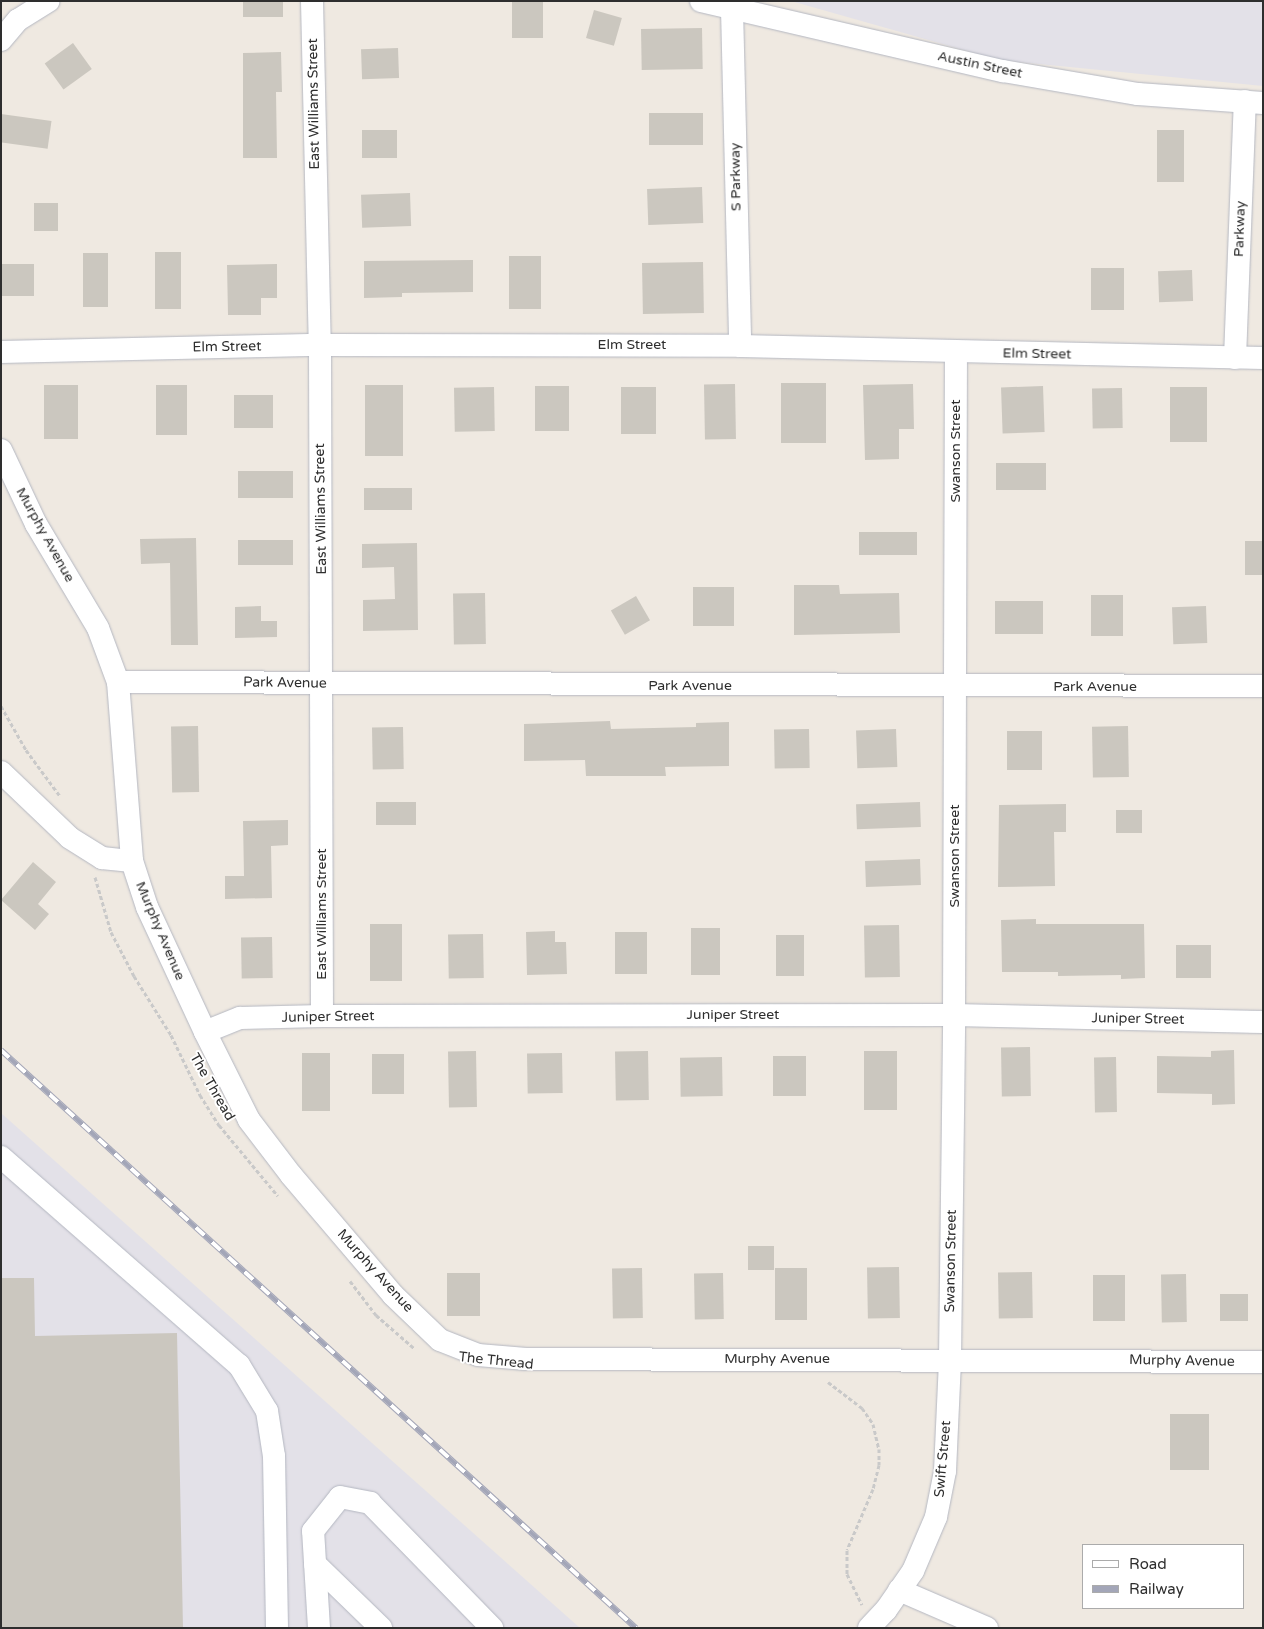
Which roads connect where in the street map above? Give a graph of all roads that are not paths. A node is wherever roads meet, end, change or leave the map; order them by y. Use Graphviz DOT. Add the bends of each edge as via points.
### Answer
graph roads {
  1 [pos="49,1"];
  2 [pos="312,1"];
  3 [pos="701,1"];
  4 [pos="732,8"];
  5 [pos="1,40"];
  6 [pos="1254,102"];
  7 [pos="320,345"];
  8 [pos="740,346"];
  9 [pos="1,352"];
  10 [pos="956,352"];
  11 [pos="1235,358"];
  12 [pos="1263,358"];
  13 [pos="1,450"];
  14 [pos="118,682"];
  15 [pos="323,684"];
  16 [pos="1263,686"];
  17 [pos="956,687"];
  18 [pos="1,772"];
  19 [pos="132,861"];
  20 [pos="954,1015"];
  21 [pos="322,1016"];
  22 [pos="1263,1022"];
  23 [pos="205,1032"];
  24 [pos="1,1157"];
  25 [pos="950,1360"];
  26 [pos="1263,1362"];
  27 [pos="315,1564"];
  28 [pos="900,1590"];
  29 [pos="872,1624"];
  30 [pos="277,1628"];
  31 [pos="319,1628"];
  32 [pos="381,1628"];
  33 [pos="492,1628"];
  34 [pos="987,1628"];
  1 -- 5 [label="street" via="18,20"];
  2 -- 7 [label="street, East Williams Street"];
  3 -- 4 [label="street, Austin Street"];
  4 -- 6 [label="street, Austin Street" via="1003,71 1138,94"];
  4 -- 8 [label="street, S Parkway"];
  6 -- 11 [label="street, Parkway"];
  7 -- 8 [label="street, Elm Street"];
  7 -- 9 [label="street, Elm Street"];
  7 -- 15 [label="street, East Williams Street"];
  8 -- 10 [label="street, Elm Street"];
  10 -- 11 [label="street, Elm Street"];
  10 -- 17 [label="street, Swanson Street"];
  11 -- 12 [label="street, Elm Street"];
  13 -- 14 [label="street, Murphy Avenue" via="36,524 98,628"];
  14 -- 15 [label="street, Park Avenue"];
  14 -- 19 [label="street, Murphy Avenue"];
  15 -- 17 [label="street, Park Avenue"];
  15 -- 21 [label="street, East Williams Street"];
  16 -- 17 [label="street, Park Avenue"];
  17 -- 20 [label="street, Swanson Street"];
  18 -- 19 [label="street" via="70,838 102,858"];
  19 -- 23 [label="street, Murphy Avenue" via="147,907"];
  20 -- 21 [label="street, Juniper Street"];
  20 -- 22 [label="street, Juniper Street"];
  20 -- 25 [label="street, Swanson Street"];
  21 -- 23 [label="street, Juniper Street" via="240,1018"];
  23 -- 25 [label="street, Murphy Avenue" via="249,1120 393,1295 440,1340 478,1355 526,1359"];
  24 -- 30 [label="street" via="240,1365 267,1411 274,1456"];
  25 -- 26 [label="street, Murphy Avenue"];
  25 -- 28 [label="street, Swift Street" via="945,1471 936,1517 913,1571"];
  27 -- 31 [label="street"];
  27 -- 32 [label="street"];
  27 -- 33 [label="street" via="314,1531 340,1498 370,1503"];
  28 -- 29 [label="street, Swift Street"];
  28 -- 34 [label="street"];
}
